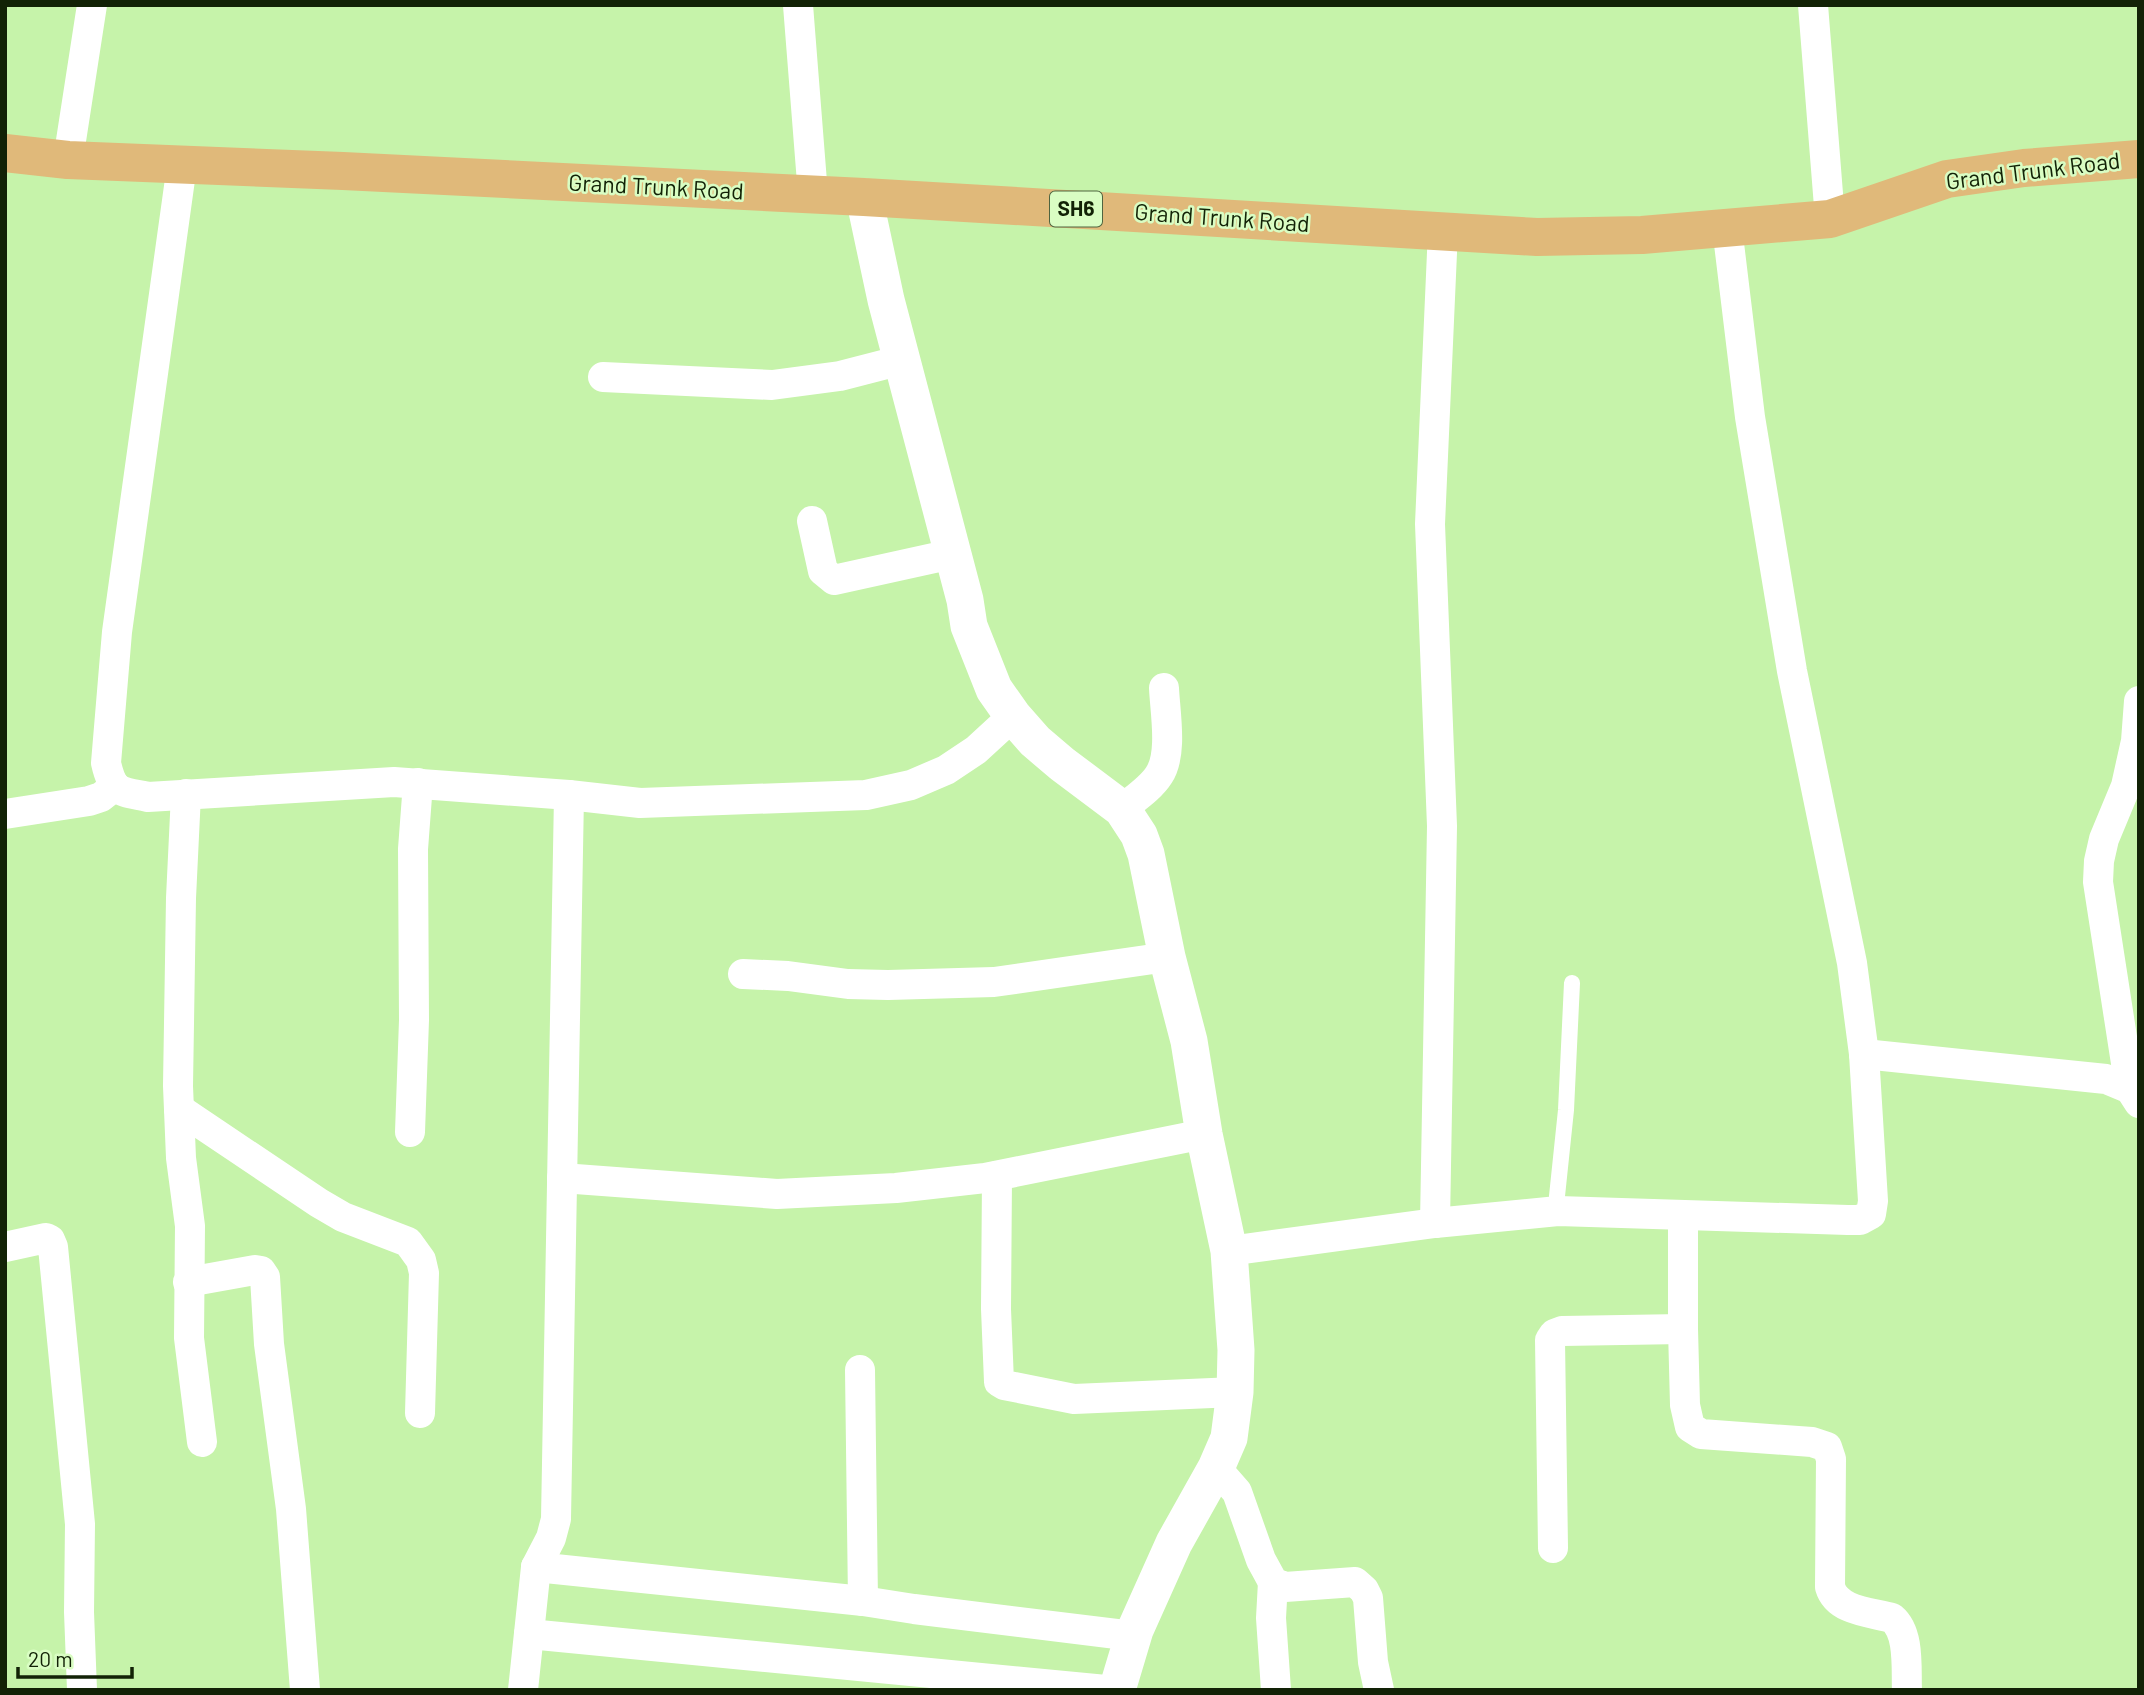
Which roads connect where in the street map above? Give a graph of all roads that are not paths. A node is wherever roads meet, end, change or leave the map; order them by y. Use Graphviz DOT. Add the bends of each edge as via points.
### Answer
graph roads {
  1 [pos="92,5"];
  2 [pos="797,5"];
  3 [pos="1813,5"];
  4 [pos="5,152"];
  5 [pos="2139,159"];
  6 [pos="68,160"];
  7 [pos="182,165"];
  8 [pos="813,195"];
  9 [pos="864,197"];
  10 [pos="1830,219"];
  11 [pos="1727,227"];
  12 [pos="1443,230"];
  13 [pos="902,360"];
  14 [pos="603,377"];
  15 [pos="812,521"];
  16 [pos="952,554"];
  17 [pos="1164,688"];
  18 [pos="2139,701"];
  19 [pos="1013,716"];
  20 [pos="418,783"];
  21 [pos="115,786"];
  22 [pos="186,794"];
  23 [pos="569,795"];
  24 [pos="1122,809"];
  25 [pos="5,814"];
  26 [pos="1167,957"];
  27 [pos="743,974"];
  28 [pos="1573,984"];
  29 [pos="1864,1054"];
  30 [pos="2134,1096"];
  31 [pos="179,1109"];
  32 [pos="410,1132"];
  33 [pos="1204,1134"];
  34 [pos="997,1176"];
  35 [pos="562,1178"];
  36 [pos="1558,1211"];
  37 [pos="1683,1216"];
  38 [pos="1435,1223"];
  39 [pos="5,1247"];
  40 [pos="1229,1251"];
  41 [pos="188,1282"];
  42 [pos="1683,1329"];
  43 [pos="860,1370"];
  44 [pos="1235,1392"];
  45 [pos="420,1413"];
  46 [pos="202,1441"];
  47 [pos="1216,1468"];
  48 [pos="1553,1548"];
  49 [pos="536,1567"];
  50 [pos="1273,1582"];
  51 [pos="863,1601"];
  52 [pos="529,1634"];
  53 [pos="1133,1636"];
  54 [pos="82,1690"];
  55 [pos="305,1690"];
  56 [pos="523,1690"];
  57 [pos="1106,1690"];
  58 [pos="1117,1690"];
  59 [pos="1276,1690"];
  60 [pos="1378,1690"];
  61 [pos="1907,1690"];
  1 -- 6 [label="street"];
  2 -- 8 [label="street"];
  3 -- 10 [label="street"];
  4 -- 6 [label="main road, Grand Trunk Road / SH6"];
  5 -- 10 [label="main road, Grand Trunk Road / SH6" via="1947,179"];
  6 -- 7 [label="main road, Grand Trunk Road / SH6"];
  7 -- 8 [label="main road, Grand Trunk Road / SH6"];
  7 -- 21 [label="street" via="117,632 106,763"];
  8 -- 9 [label="main road, Grand Trunk Road / SH6"];
  9 -- 12 [label="main road, Grand Trunk Road / SH6"];
  9 -- 13 [label="street"];
  10 -- 11 [label="main road, Grand Trunk Road / SH6"];
  11 -- 12 [label="main road, Grand Trunk Road / SH6" via="1642,235 1537,237"];
  11 -- 29 [label="street" via="1767,524 1852,963"];
  12 -- 38 [label="street" via="1430,523 1442,826"];
  13 -- 14 [label="street" via="840,376 772,385"];
  13 -- 16 [label="street"];
  15 -- 16 [label="street" via="823,571 834,580"];
  16 -- 19 [label="street" via="969,626 994,689"];
  17 -- 24 [label="street" via="1167,754 1163,769"];
  18 -- 30 [label="street" via="2126,786 2104,839 2098,882"];
  19 -- 23 [label="street" via="946,771 866,795 640,803"];
  19 -- 24 [label="street" via="1035,741"];
  20 -- 22 [label="street"];
  20 -- 23 [label="street"];
  20 -- 32 [label="street" via="412,849"];
  21 -- 22 [label="street" via="121,792 148,797"];
  21 -- 25 [label="street" via="89,801"];
  22 -- 31 [label="street"];
  23 -- 35 [label="street"];
  24 -- 26 [label="street" via="1146,854"];
  26 -- 27 [label="street" via="994,982 848,984"];
  26 -- 33 [label="street" via="1189,1041"];
  28 -- 36 [label="lane"];
  29 -- 30 [label="street" via="2106,1079"];
  29 -- 37 [label="street" via="1873,1200 1867,1218"];
  31 -- 41 [label="street" via="190,1226"];
  31 -- 45 [label="street" via="318,1203 408,1242 417,1252 424,1273"];
  33 -- 34 [label="street"];
  33 -- 40 [label="street"];
  34 -- 35 [label="street" via="896,1188 777,1194"];
  34 -- 44 [label="street" via="999,1382 1074,1399"];
  35 -- 49 [label="street" via="556,1519"];
  36 -- 37 [label="street"];
  36 -- 38 [label="street"];
  37 -- 42 [label="street"];
  38 -- 40 [label="street"];
  39 -- 54 [label="street" via="46,1238 53,1247 80,1524"];
  40 -- 44 [label="street"];
  41 -- 46 [label="street" via="189,1338"];
  41 -- 55 [label="street" via="255,1270 265,1278 269,1344 293,1522"];
  42 -- 48 [label="street" via="1553,1334"];
  42 -- 61 [label="street" via="1686,1411 1692,1430 1827,1447 1832,1459 1830,1587 1844,1605 1897,1622 1904,1642"];
  43 -- 51 [label="street"];
  44 -- 47 [label="street" via="1229,1438"];
  47 -- 50 [label="street" via="1237,1492"];
  47 -- 53 [label="street" via="1174,1543"];
  49 -- 51 [label="street"];
  49 -- 52 [label="street"];
  50 -- 59 [label="street"];
  50 -- 60 [label="street" via="1285,1587 1355,1582 1364,1590"];
  51 -- 53 [label="street"];
  52 -- 56 [label="street"];
  52 -- 57 [label="street"];
  53 -- 58 [label="street"];
}
